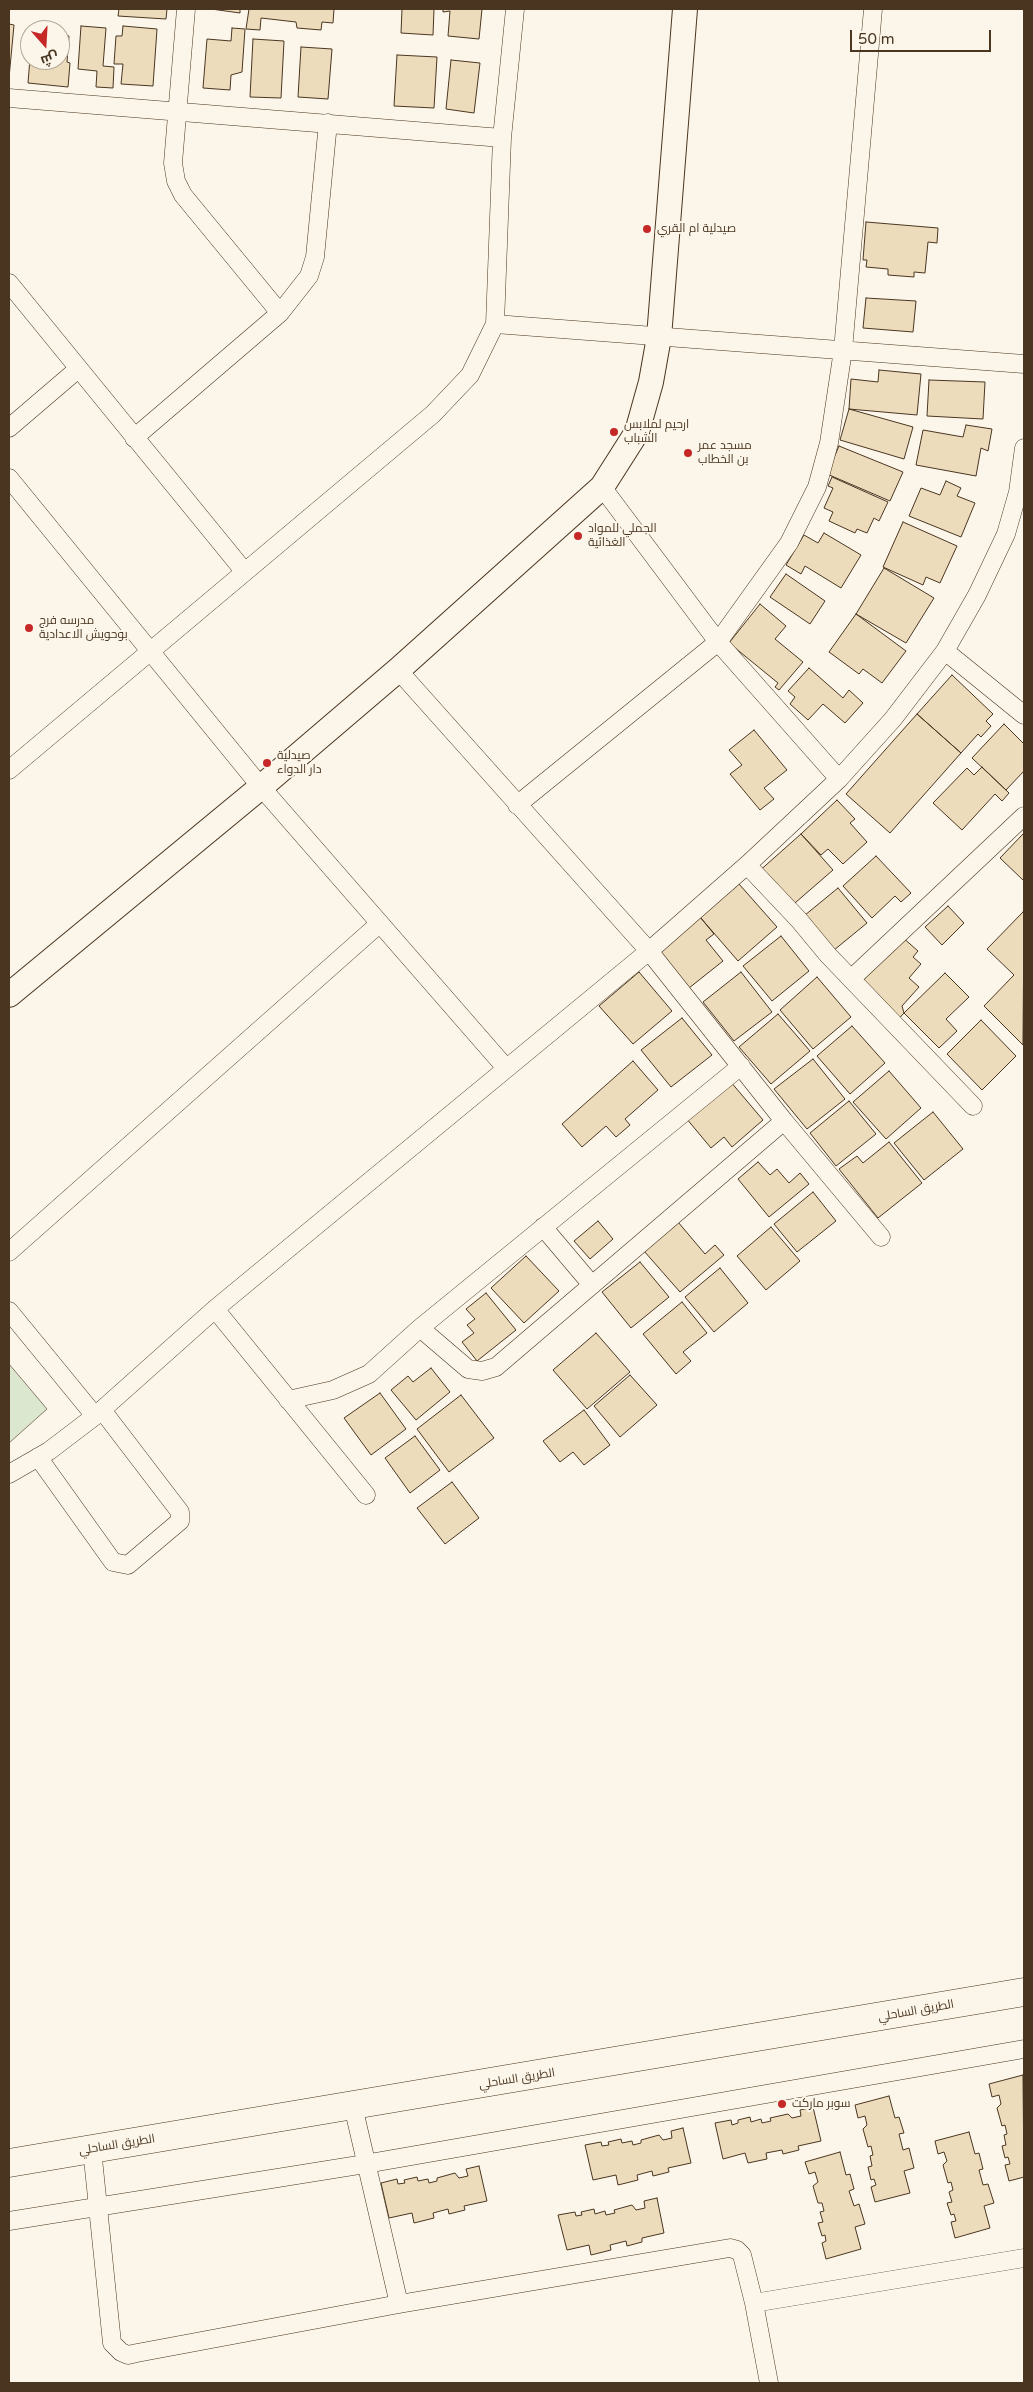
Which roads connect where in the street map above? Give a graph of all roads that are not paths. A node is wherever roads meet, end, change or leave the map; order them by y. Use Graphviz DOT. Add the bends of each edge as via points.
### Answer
graph roads {
  1 [pos="186,9"];
  2 [pos="515,9"];
  3 [pos="685,9"];
  4 [pos="873,9"];
  5 [pos="9,98"];
  6 [pos="178,111"];
  7 [pos="328,123"];
  8 [pos="502,138"];
  9 [pos="9,283"];
  10 [pos="280,313"];
  11 [pos="495,324"];
  12 [pos="659,336"];
  13 [pos="842,350"];
  14 [pos="1024,364"];
  15 [pos="78,369"];
  16 [pos="9,428"];
  17 [pos="134,438"];
  18 [pos="1024,448"];
  19 [pos="9,478"];
  20 [pos="602,487"];
  21 [pos="1021,493"];
  22 [pos="244,572"];
  23 [pos="718,642"];
  24 [pos="149,651"];
  25 [pos="945,651"];
  26 [pos="398,670"];
  27 [pos="1024,715"];
  28 [pos="9,770"];
  29 [pos="839,779"];
  30 [pos="261,787"];
  31 [pos="517,805"];
  32 [pos="1024,816"];
  33 [pos="747,865"];
  34 [pos="379,924"];
  35 [pos="649,950"];
  36 [pos="851,979"];
  37 [pos="9,995"];
  38 [pos="741,1066"];
  39 [pos="506,1068"];
  40 [pos="973,1106"];
  41 [pos="784,1121"];
  42 [pos="543,1227"];
  43 [pos="881,1237"];
  44 [pos="9,1252"];
  45 [pos="592,1285"];
  46 [pos="215,1309"];
  47 [pos="9,1311"];
  48 [pos="420,1328"];
  49 [pos="288,1400"];
  50 [pos="99,1413"];
  51 [pos="38,1457"];
  52 [pos="9,1474"];
  53 [pos="366,1495"];
  54 [pos="1024,1992"];
  55 [pos="1024,2049"];
  56 [pos="353,2106"];
  57 [pos="92,2149"];
  58 [pos="9,2163"];
  59 [pos="365,2164"];
  60 [pos="98,2206"];
  61 [pos="9,2220"];
  62 [pos="1024,2258"];
  63 [pos="754,2303"];
  64 [pos="399,2304"];
  65 [pos="770,2383"];
  1 -- 6 [label="street"];
  2 -- 8 [label="street"];
  3 -- 12 [label="main road"];
  4 -- 13 [label="street"];
  5 -- 6 [label="street"];
  6 -- 7 [label="street"];
  6 -- 10 [label="street" via="173,163 176,181 183,195"];
  7 -- 8 [label="street"];
  7 -- 10 [label="street" via="315,257 309,276"];
  8 -- 11 [label="street"];
  9 -- 15 [label="street"];
  10 -- 17 [label="street"];
  11 -- 12 [label="street"];
  11 -- 22 [label="street" via="470,375 432,414"];
  12 -- 13 [label="street"];
  12 -- 20 [label="main road" via="637,432"];
  13 -- 14 [label="street"];
  13 -- 23 [label="street" via="829,443 817,488 789,543"];
  15 -- 16 [label="street"];
  15 -- 17 [label="street"];
  17 -- 22 [label="street"];
  18 -- 21 [label="street"];
  19 -- 24 [label="street"];
  20 -- 23 [label="street"];
  20 -- 26 [label="main road"];
  21 -- 25 [label="street" via="977,595"];
  22 -- 24 [label="street"];
  23 -- 29 [label="street"];
  23 -- 31 [label="street"];
  24 -- 28 [label="street"];
  24 -- 30 [label="street"];
  25 -- 27 [label="street"];
  25 -- 29 [label="street" via="893,719"];
  26 -- 30 [label="main road"];
  26 -- 31 [label="street"];
  29 -- 33 [label="street"];
  30 -- 34 [label="street"];
  30 -- 37 [label="main road"];
  31 -- 35 [label="street"];
  32 -- 36 [label="street"];
  33 -- 35 [label="street"];
  33 -- 36 [label="street"];
  34 -- 39 [label="street"];
  34 -- 44 [label="street"];
  35 -- 38 [label="street"];
  35 -- 39 [label="street"];
  36 -- 40 [label="street"];
  38 -- 41 [label="street"];
  38 -- 42 [label="street"];
  39 -- 46 [label="street"];
  41 -- 43 [label="street"];
  41 -- 45 [label="street"];
  42 -- 45 [label="street"];
  42 -- 48 [label="street"];
  45 -- 48 [label="street" via="496,1367 482,1371 468,1369"];
  46 -- 49 [label="street"];
  46 -- 50 [label="street"];
  47 -- 50 [label="street"];
  48 -- 49 [label="street" via="369,1374 333,1390"];
  49 -- 53 [label="street"];
  50 -- 51 [label="street"];
  50 -- 51 [label="street" via="180,1512 180,1521 128,1565 113,1562"];
  51 -- 52 [label="street"];
  54 -- 56 [label="highway, الطريق الساحلي"];
  55 -- 59 [label="street"];
  56 -- 57 [label="highway, الطريق الساحلي"];
  56 -- 59 [label="street"];
  57 -- 58 [label="highway, الطريق الساحلي"];
  57 -- 60 [label="street"];
  59 -- 60 [label="street"];
  59 -- 64 [label="street"];
  60 -- 61 [label="street"];
  60 -- 64 [label="street" via="112,2343 128,2355"];
  62 -- 63 [label="street"];
  63 -- 64 [label="street" via="742,2255 730,2248"];
  63 -- 65 [label="street"];
}
